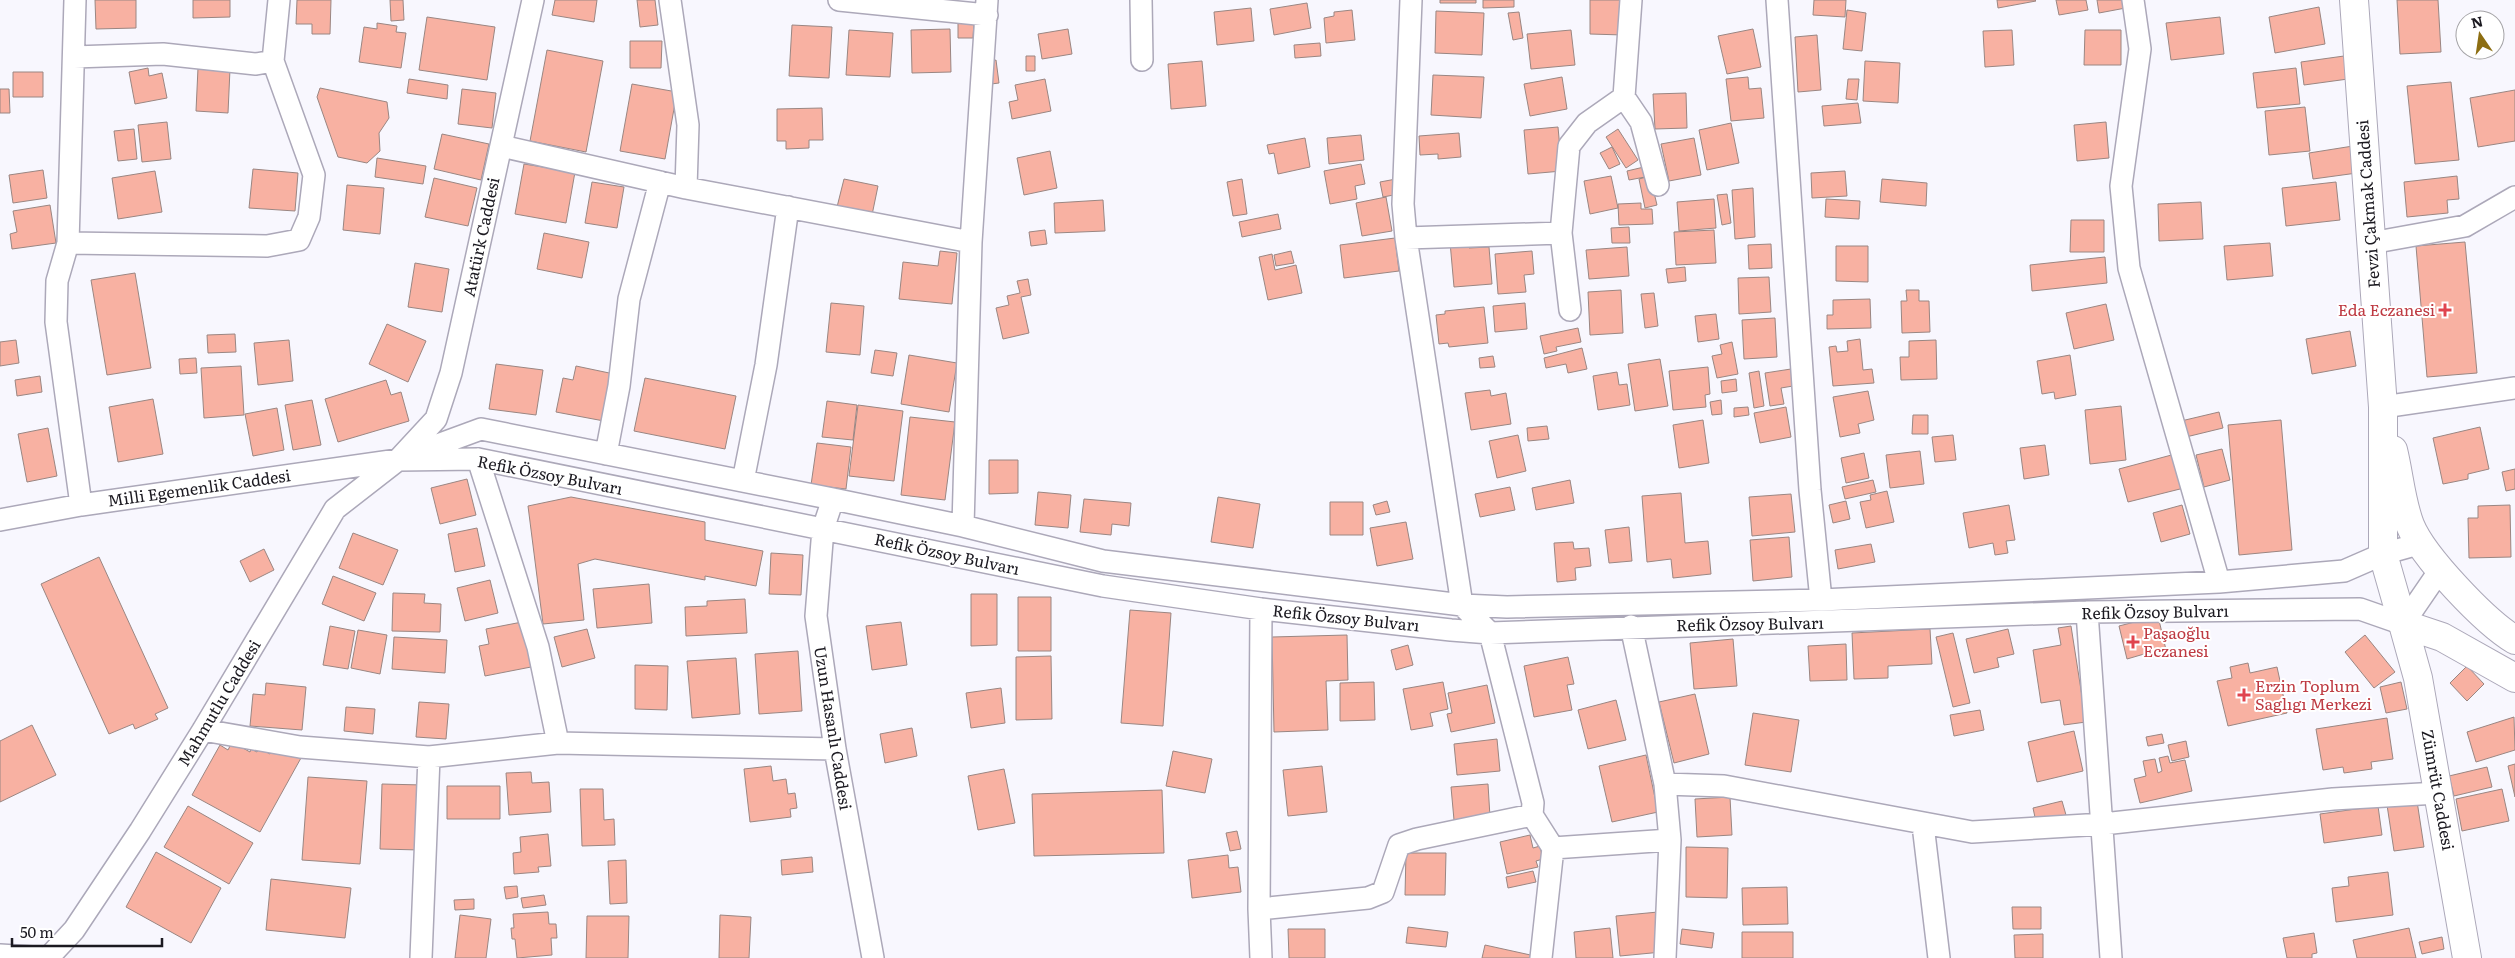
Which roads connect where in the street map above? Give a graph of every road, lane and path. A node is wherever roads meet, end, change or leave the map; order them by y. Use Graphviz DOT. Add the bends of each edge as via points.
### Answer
graph roads {
  1 [pos="75,0"];
  2 [pos="279,0"];
  3 [pos="533,0"];
  4 [pos="670,0"];
  5 [pos="839,0"];
  6 [pos="1141,0"];
  7 [pos="1411,0"];
  8 [pos="1632,0"];
  9 [pos="1777,0"];
  10 [pos="2133,0"];
  11 [pos="2354,0"];
  12 [pos="987,8"];
  13 [pos="74,57"];
  14 [pos="1142,60"];
  15 [pos="273,61"];
  16 [pos="1624,97"];
  17 [pos="501,146"];
  18 [pos="660,182"];
  19 [pos="1658,184"];
  20 [pos="686,188"];
  21 [pos="2515,197"];
  22 [pos="788,207"];
  23 [pos="1561,233"];
  24 [pos="1406,238"];
  25 [pos="971,242"];
  26 [pos="68,243"];
  27 [pos="2371,243"];
  28 [pos="1570,310"];
  29 [pos="2515,388"];
  30 [pos="2383,407"];
  31 [pos="606,454"];
  32 [pos="398,460"];
  33 [pos="478,460"];
  34 [pos="743,481"];
  35 [pos="833,498"];
  36 [pos="81,505"];
  37 [pos="0,520"];
  38 [pos="963,526"];
  39 [pos="823,529"];
  40 [pos="2422,543"];
  41 [pos="2383,554"];
  42 [pos="2440,570"];
  43 [pos="2220,582"];
  44 [pos="1821,600"];
  45 [pos="1462,605"];
  46 [pos="1261,609"];
  47 [pos="2087,612"];
  48 [pos="2403,624"];
  49 [pos="1631,626"];
  50 [pos="1490,633"];
  51 [pos="2515,640"];
  52 [pos="2515,678"];
  53 [pos="204,730"];
  54 [pos="558,743"];
  55 [pos="835,749"];
  56 [pos="429,757"];
  57 [pos="1666,784"];
  58 [pos="2438,793"];
  59 [pos="1532,815"];
  60 [pos="2103,824"];
  61 [pos="1923,825"];
  62 [pos="1670,840"];
  63 [pos="1553,848"];
  64 [pos="1259,909"];
  65 [pos="0,955"];
  66 [pos="48,958"];
  67 [pos="421,958"];
  68 [pos="873,958"];
  69 [pos="1261,958"];
  70 [pos="1541,958"];
  71 [pos="1665,958"];
  72 [pos="1939,958"];
  73 [pos="2111,958"];
  74 [pos="2467,958"];
  1 -- 13 [label="street"];
  2 -- 15 [label="street"];
  3 -- 17 [label="street, Atatürk Caddesi"];
  4 -- 20 [label="street" via="688,125"];
  5 -- 12 [label="street"];
  6 -- 14 [label="street"];
  7 -- 24 [label="street" via="1403,204"];
  8 -- 16 [label="street"];
  9 -- 44 [label="street" via="1808,460"];
  10 -- 43 [label="street" via="2140,49 2122,186 2129,268"];
  11 -- 27 [label="main road, Fevzi Çakmak Caddesi"];
  12 -- 25 [label="street"];
  13 -- 15 [label="street" via="163,54 256,64"];
  13 -- 26 [label="street"];
  15 -- 26 [label="street" via="314,175 309,217 298,240 267,246"];
  16 -- 19 [label="street" via="1641,122"];
  16 -- 23 [label="street" via="1587,123 1569,146"];
  17 -- 18 [label="street"];
  17 -- 32 [label="street, Atatürk Caddesi" via="451,373 436,419"];
  18 -- 20 [label="street"];
  18 -- 31 [label="street" via="629,299 620,386"];
  20 -- 22 [label="street"];
  21 -- 27 [label="street" via="2465,226"];
  22 -- 25 [label="street"];
  22 -- 34 [label="street" via="766,365"];
  23 -- 24 [label="street"];
  23 -- 28 [label="street"];
  24 -- 45 [label="street"];
  25 -- 38 [label="street"];
  26 -- 36 [label="street" via="57,281 56,322"];
  27 -- 30 [label="main road, Fevzi Çakmak Caddesi"];
  29 -- 30 [label="street"];
  30 -- 40 [label="main road" via="2410,525"];
  30 -- 41 [label="main road, Zümrüt Caddesi"];
  31 -- 32 [label="street, Refik Özsoy Bulvarı" via="481,429"];
  31 -- 34 [label="street, Refik Özsoy Bulvarı"];
  32 -- 33 [label="street, Refik Özsoy Bulvarı"];
  32 -- 36 [label="street, Milli Egemenlik Caddesi"];
  32 -- 53 [label="street, Mahmutlu Caddesi" via="335,509"];
  33 -- 39 [label="street, Refik Özsoy Bulvarı"];
  33 -- 54 [label="street" via="538,647"];
  34 -- 35 [label="street, Refik Özsoy Bulvarı"];
  35 -- 38 [label="street, Refik Özsoy Bulvarı"];
  35 -- 39 [label="street, Uzun Hasanlı Caddesi"];
  36 -- 37 [label="street, Milli Egemenlik Caddesi"];
  38 -- 45 [label="street, Refik Özsoy Bulvarı" via="1103,561"];
  39 -- 46 [label="street, Refik Özsoy Bulvarı" via="1103,586"];
  39 -- 55 [label="street, Uzun Hasanlı Caddesi" via="816,616"];
  40 -- 41 [label="street, Refik Özsoy Bulvarı"];
  40 -- 42 [label="main road"];
  41 -- 43 [label="street, Refik Özsoy Bulvarı" via="2344,571"];
  41 -- 48 [label="main road, Zümrüt Caddesi"];
  42 -- 48 [label="street"];
  42 -- 51 [label="main road" via="2500,631"];
  43 -- 44 [label="street, Refik Özsoy Bulvarı"];
  44 -- 45 [label="street, Refik Özsoy Bulvarı" via="1508,607"];
  45 -- 50 [label="street"];
  46 -- 50 [label="street, Refik Özsoy Bulvarı"];
  46 -- 64 [label="street"];
  47 -- 48 [label="street, Refik Özsoy Bulvarı" via="2360,610"];
  47 -- 49 [label="street, Refik Özsoy Bulvarı" via="1830,623"];
  47 -- 60 [label="street"];
  48 -- 52 [label="main road" via="2442,637"];
  48 -- 58 [label="main road, Zümrüt Caddesi" via="2418,678"];
  49 -- 50 [label="street, Refik Özsoy Bulvarı"];
  49 -- 57 [label="street"];
  50 -- 59 [label="street" via="1534,803"];
  53 -- 56 [label="street" via="300,747"];
  53 -- 66 [label="street, Mahmutlu Caddesi" via="79,921"];
  54 -- 55 [label="street"];
  54 -- 56 [label="street"];
  55 -- 68 [label="street, Uzun Hasanlı Caddesi"];
  56 -- 67 [label="street"];
  57 -- 61 [label="street" via="1724,786"];
  57 -- 62 [label="street"];
  58 -- 60 [label="street" via="2333,799"];
  58 -- 74 [label="main road, Zümrüt Caddesi"];
  59 -- 63 [label="street"];
  59 -- 64 [label="street" via="1400,845 1383,892 1368,898"];
  60 -- 61 [label="street" via="1972,832"];
  60 -- 73 [label="street"];
  61 -- 72 [label="street"];
  62 -- 63 [label="street"];
  62 -- 71 [label="street"];
  63 -- 70 [label="street"];
  64 -- 69 [label="street"];
  65 -- 66 [label="street"];
}
